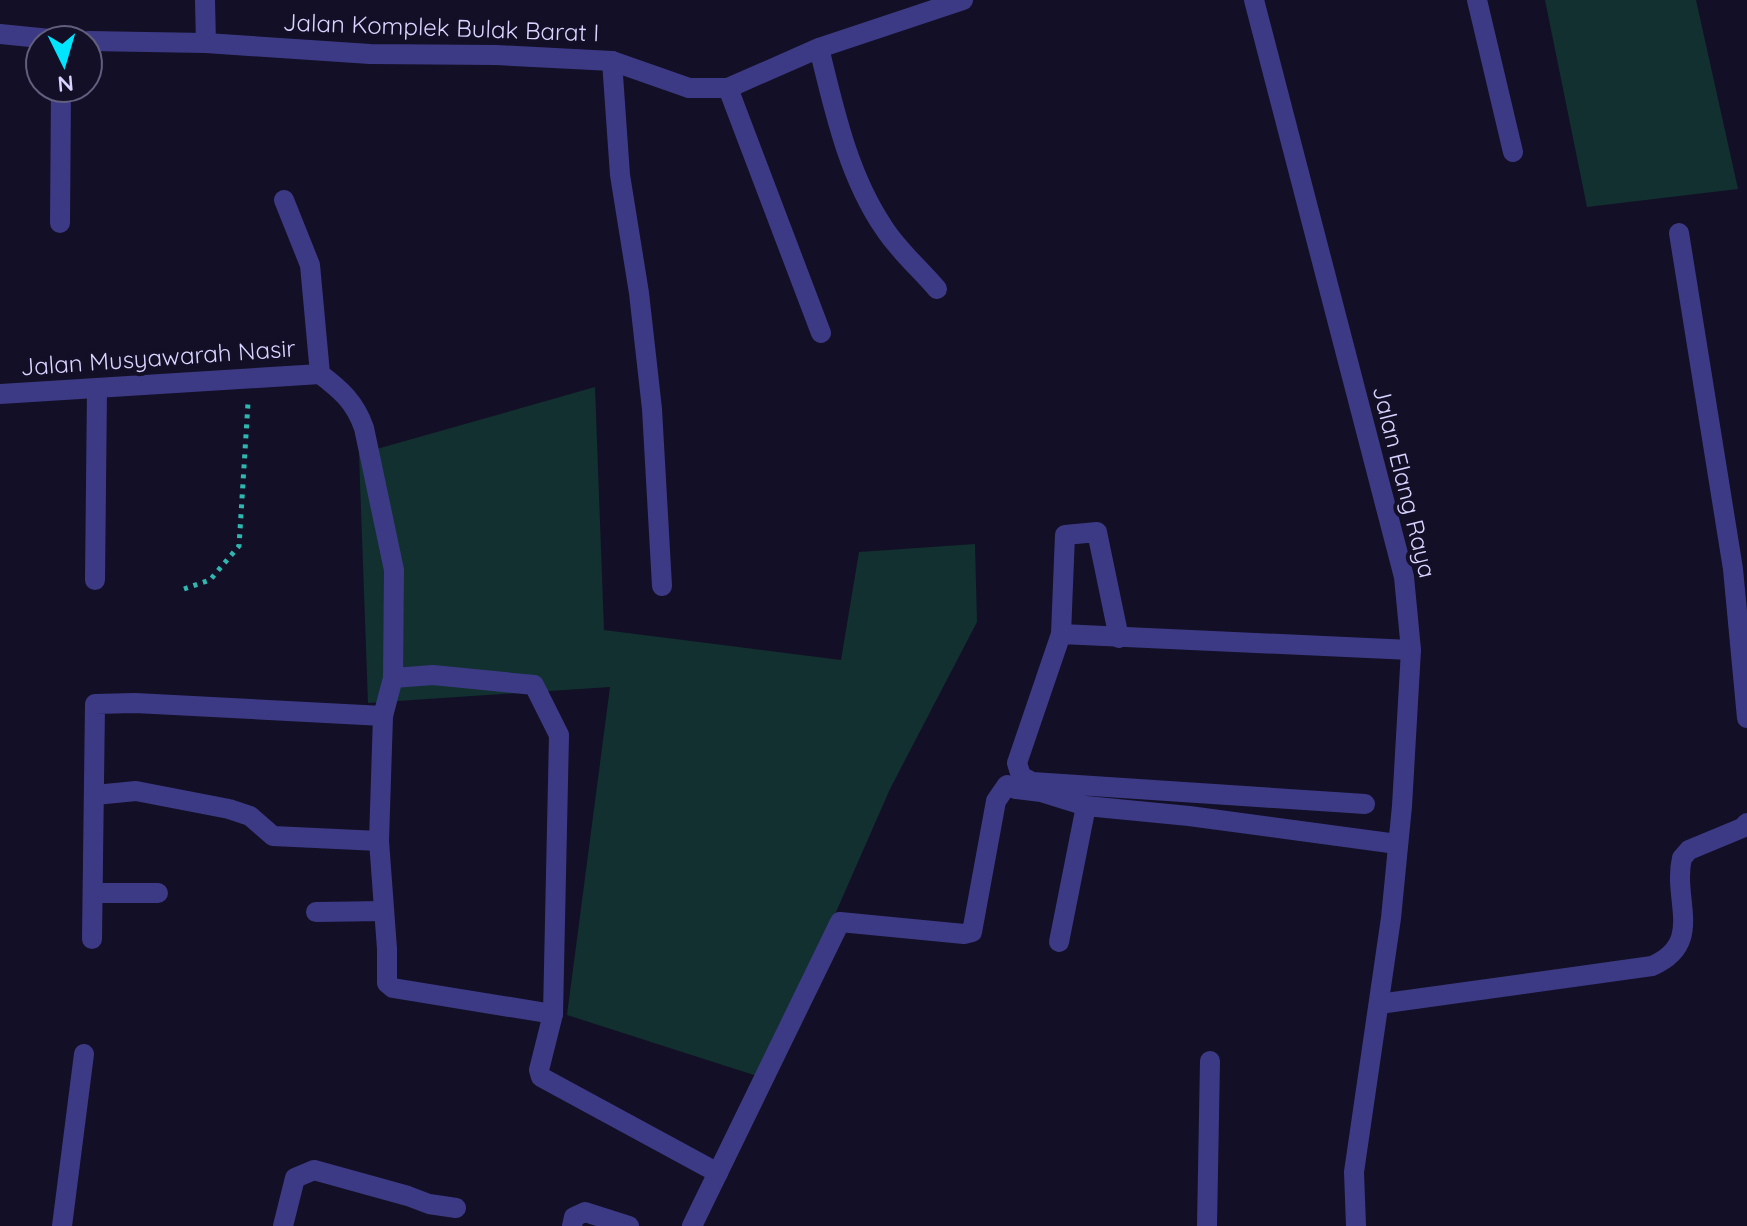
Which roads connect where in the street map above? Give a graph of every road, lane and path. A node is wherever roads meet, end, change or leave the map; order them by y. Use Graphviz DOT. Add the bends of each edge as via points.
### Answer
graph roads {
  1 [pos="205,0"];
  2 [pos="963,0"];
  3 [pos="1254,0"];
  4 [pos="1477,0"];
  5 [pos="0,34"];
  6 [pos="24,36"];
  7 [pos="104,41"];
  8 [pos="206,43"];
  9 [pos="819,48"];
  10 [pos="612,61"];
  11 [pos="728,88"];
  12 [pos="61,104"];
  13 [pos="1513,152"];
  14 [pos="284,200"];
  15 [pos="60,223"];
  16 [pos="1679,233"];
  17 [pos="937,289"];
  18 [pos="821,333"];
  19 [pos="320,374"];
  20 [pos="249,379"];
  21 [pos="97,389"];
  22 [pos="0,394"];
  23 [pos="1740,568"];
  24 [pos="95,580"];
  25 [pos="662,586"];
  26 [pos="184,589"];
  27 [pos="1061,634"];
  28 [pos="1119,638"];
  29 [pos="1411,650"];
  30 [pos="393,678"];
  31 [pos="383,716"];
  32 [pos="1747,718"];
  33 [pos="95,795"];
  34 [pos="1365,804"];
  35 [pos="1086,806"];
  36 [pos="1747,823"];
  37 [pos="379,841"];
  38 [pos="1397,844"];
  39 [pos="94,893"];
  40 [pos="158,893"];
  41 [pos="384,911"];
  42 [pos="316,912"];
  43 [pos="92,939"];
  44 [pos="1059,942"];
  45 [pos="1379,1004"];
  46 [pos="553,1014"];
  47 [pos="84,1054"];
  48 [pos="1210,1061"];
  49 [pos="718,1173"];
  50 [pos="456,1208"];
  51 [pos="62,1226"];
  52 [pos="283,1226"];
  53 [pos="572,1226"];
  54 [pos="629,1226"];
  55 [pos="692,1226"];
  56 [pos="1207,1226"];
  57 [pos="1356,1226"];
  1 -- 8 [label="street"];
  2 -- 9 [label="street, Jalan Komplek Bulak Barat I"];
  3 -- 29 [label="street, Jalan Elang Raya" via="1404,577"];
  4 -- 13 [label="street"];
  5 -- 6 [label="street"];
  7 -- 8 [label="street, Jalan Komplek Bulak Barat I"];
  8 -- 10 [label="street, Jalan Komplek Bulak Barat I"];
  9 -- 11 [label="street, Jalan Komplek Bulak Barat I"];
  9 -- 17 [label="street" via="837,121 860,182 884,229"];
  10 -- 11 [label="street, Jalan Komplek Bulak Barat I" via="689,88"];
  10 -- 25 [label="street" via="620,175 652,409"];
  11 -- 18 [label="street"];
  12 -- 15 [label="street"];
  14 -- 19 [label="street" via="310,265"];
  16 -- 23 [label="street"];
  19 -- 20 [label="street, Jalan Musyawarah Nasir"];
  19 -- 30 [label="street" via="346,394 364,428 394,570"];
  20 -- 21 [label="street, Jalan Musyawarah Nasir"];
  20 -- 26 [label="path" via="239,546 210,580"];
  21 -- 22 [label="street, Jalan Musyawarah Nasir"];
  21 -- 24 [label="street"];
  23 -- 32 [label="street"];
  27 -- 28 [label="street"];
  27 -- 28 [label="street" via="1065,535 1097,532"];
  27 -- 34 [label="street" via="1017,763 1021,776 1032,782"];
  28 -- 29 [label="street"];
  29 -- 38 [label="street, Jalan Elang Raya"];
  30 -- 31 [label="street"];
  30 -- 46 [label="street" via="433,675 531,682 559,735"];
  31 -- 33 [label="street" via="95,704"];
  31 -- 37 [label="street"];
  33 -- 37 [label="street" via="136,791 229,809 250,816 273,836"];
  33 -- 39 [label="street"];
  35 -- 38 [label="street"];
  35 -- 44 [label="street"];
  35 -- 49 [label="street" via="1007,785 996,801 972,932 840,922"];
  36 -- 45 [label="street" via="1682,858 1684,931 1664,961"];
  37 -- 41 [label="street"];
  38 -- 45 [label="street, Jalan Elang Raya"];
  39 -- 40 [label="street"];
  39 -- 43 [label="street"];
  41 -- 42 [label="street"];
  41 -- 46 [label="street" via="389,986"];
  45 -- 57 [label="street, Jalan Elang Raya" via="1354,1172"];
  46 -- 49 [label="street" via="541,1077"];
  47 -- 51 [label="street"];
  48 -- 56 [label="street"];
  49 -- 55 [label="street"];
  50 -- 52 [label="street" via="314,1170 295,1178"];
  53 -- 54 [label="street" via="574,1217 585,1212"];
}
